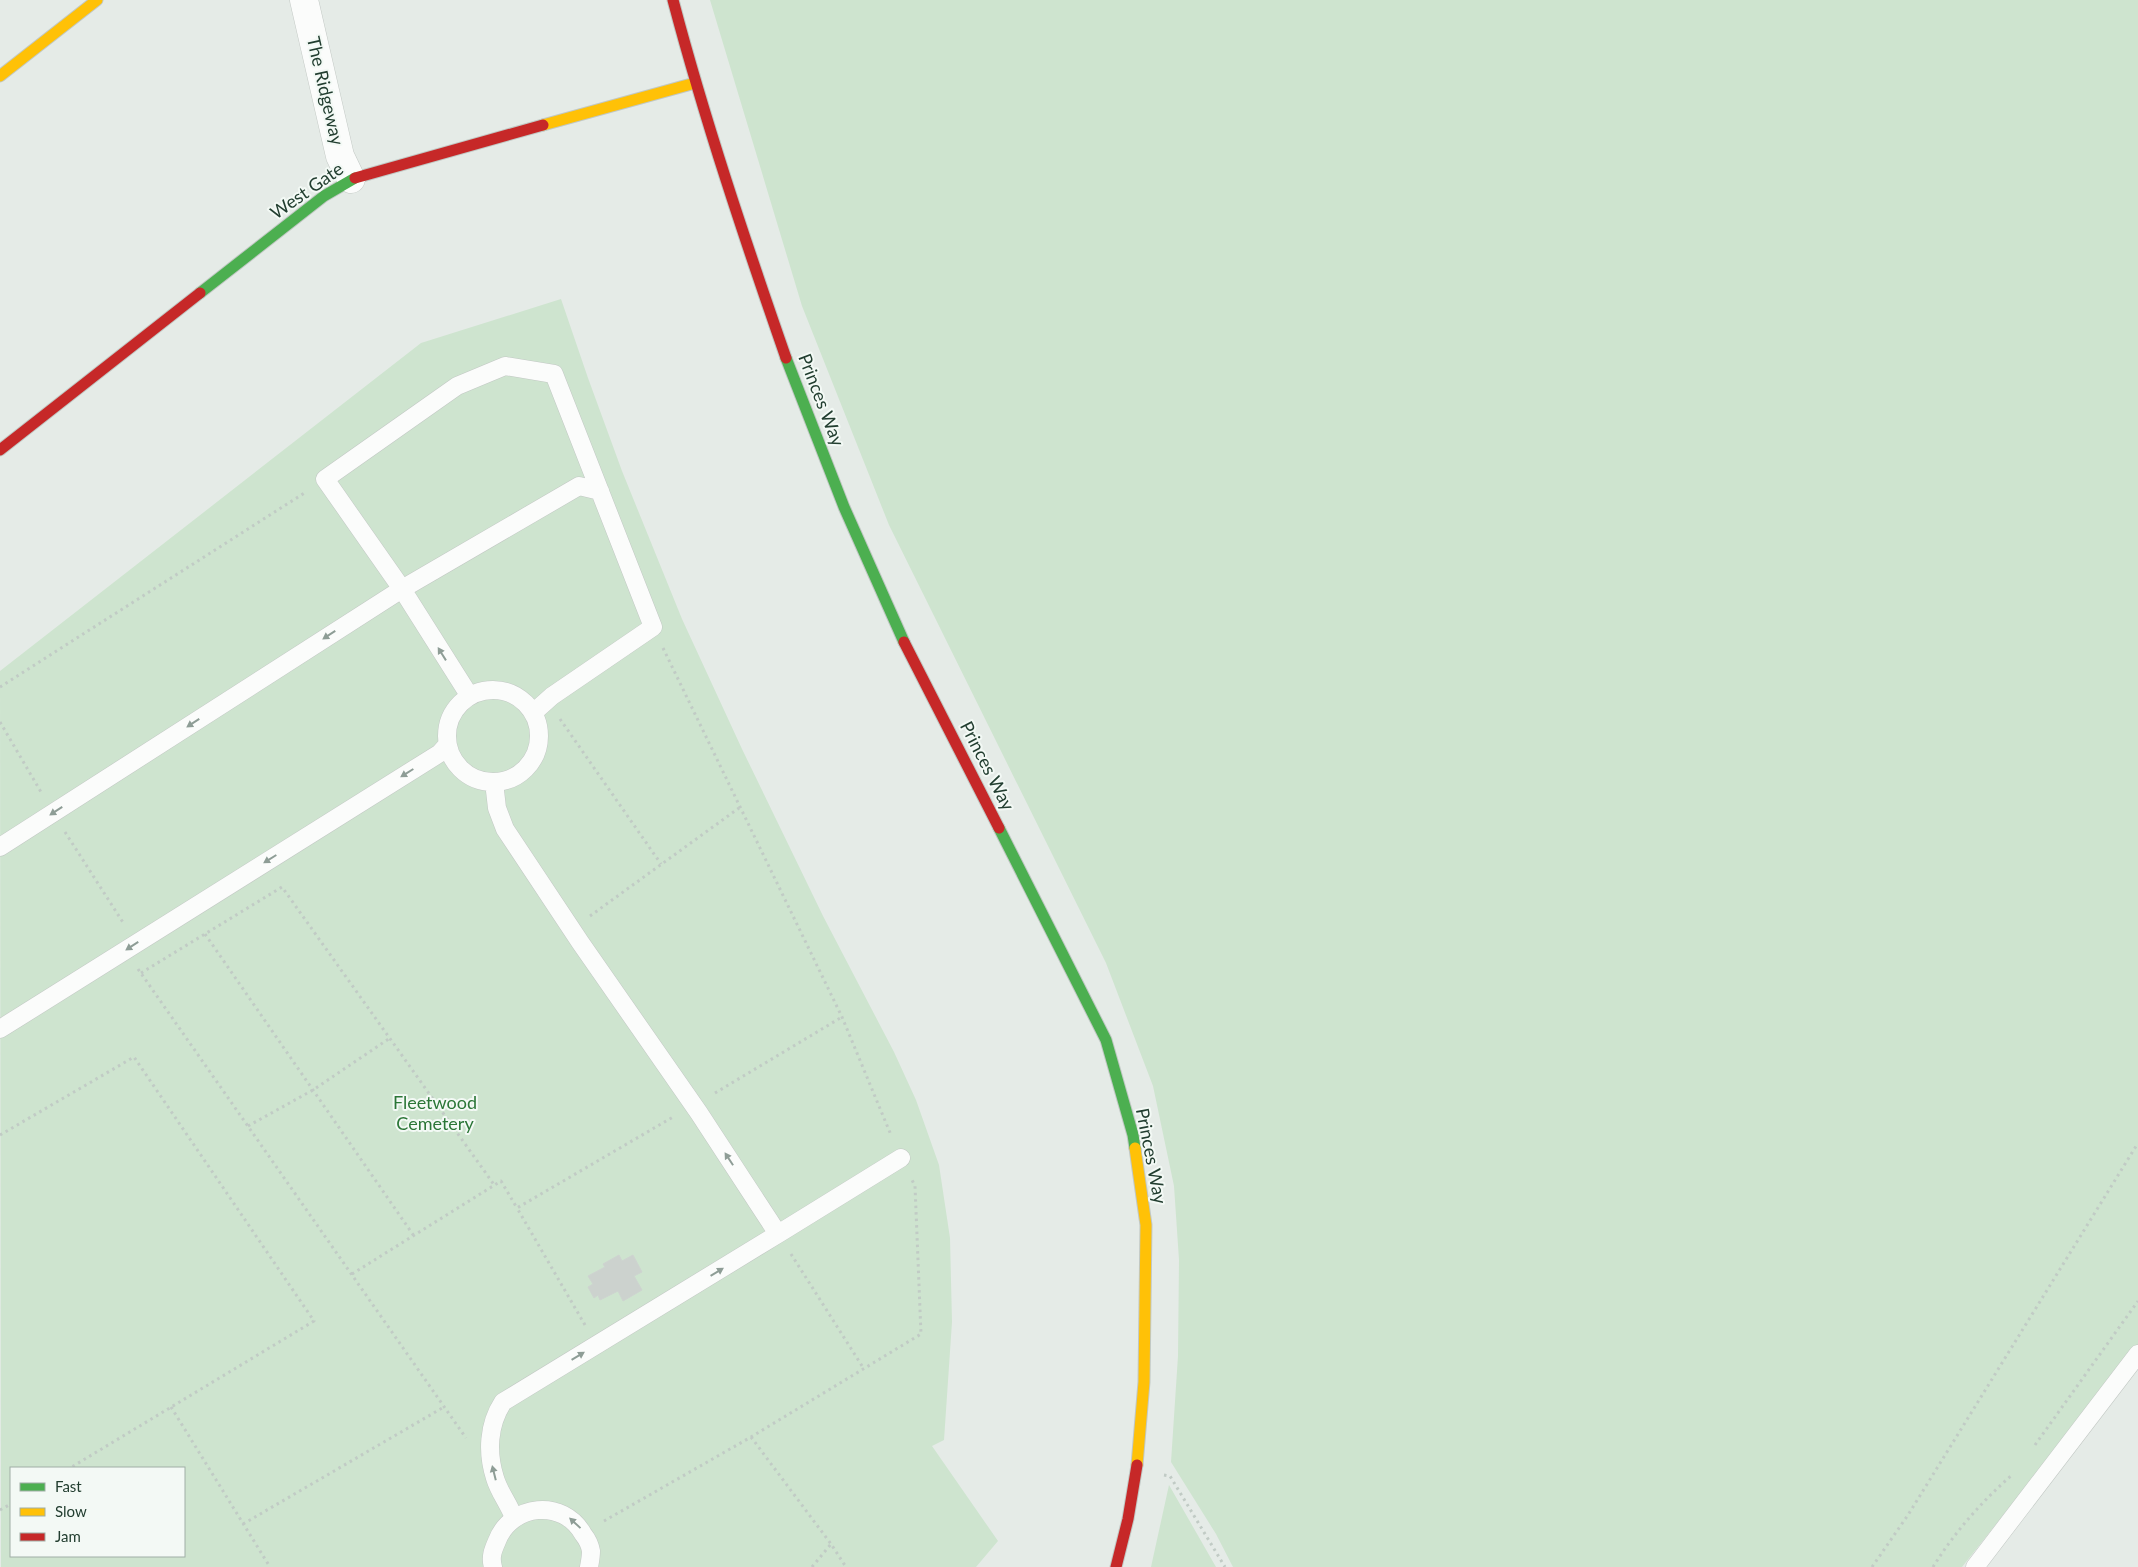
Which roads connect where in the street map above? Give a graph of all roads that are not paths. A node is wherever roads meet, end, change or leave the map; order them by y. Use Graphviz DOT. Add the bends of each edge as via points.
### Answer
graph roads {
  1 [pos="97,0"];
  2 [pos="304,0"];
  3 [pos="673,0"];
  4 [pos="0,76"];
  5 [pos="695,83"];
  6 [pos="351,179"];
  7 [pos="0,450"];
  8 [pos="600,491"];
  9 [pos="402,589"];
  10 [pos="468,695"];
  11 [pos="533,713"];
  12 [pos="446,745"];
  13 [pos="494,782"];
  14 [pos="0,846"];
  15 [pos="0,1029"];
  16 [pos="901,1158"];
  17 [pos="778,1234"];
  18 [pos="2138,1354"];
  19 [pos="514,1518"];
  20 [pos="493,1567"];
  21 [pos="589,1567"];
  22 [pos="1116,1567"];
  23 [pos="1974,1567"];
  1 -- 4 [label="street"];
  2 -- 6 [label="street, The Ridgeway" via="340,156"];
  3 -- 5 [label="street, Princes Way"];
  5 -- 6 [label="street, West Gate"];
  5 -- 22 [label="street, Princes Way" via="792,378 844,507 905,644 1106,1040 1133,1135 1146,1225 1144,1373 1136,1471"];
  6 -- 7 [label="street, West Gate" via="324,196"];
  8 -- 9 [label="lane" via="579,486"];
  8 -- 9 [label="lane" via="554,374 505,366 457,386 325,479"];
  8 -- 11 [label="lane" via="653,627"];
  10 -- 9 [label="lane, one-way"];
  9 -- 14 [label="lane, one-way"];
  10 -- 11 [label="lane" via="487,689 506,691 527,704"];
  10 -- 12 [label="lane" via="450,717"];
  11 -- 13 [label="lane" via="539,728 536,754 521,772 510,779"];
  12 -- 13 [label="lane" via="458,767 474,778"];
  12 -- 15 [label="lane, one-way" via="440,753"];
  17 -- 13 [label="lane, one-way" via="505,829 497,808"];
  16 -- 17 [label="lane"];
  19 -- 17 [label="lane, one-way" via="496,1480 489,1449 496,1413 503,1402"];
  18 -- 23 [label="lane"];
  19 -- 20 [label="lane" via="501,1529 492,1553"];
  21 -- 19 [label="lane, one-way" via="591,1551 583,1533 571,1519 555,1511 540,1509"];
}
